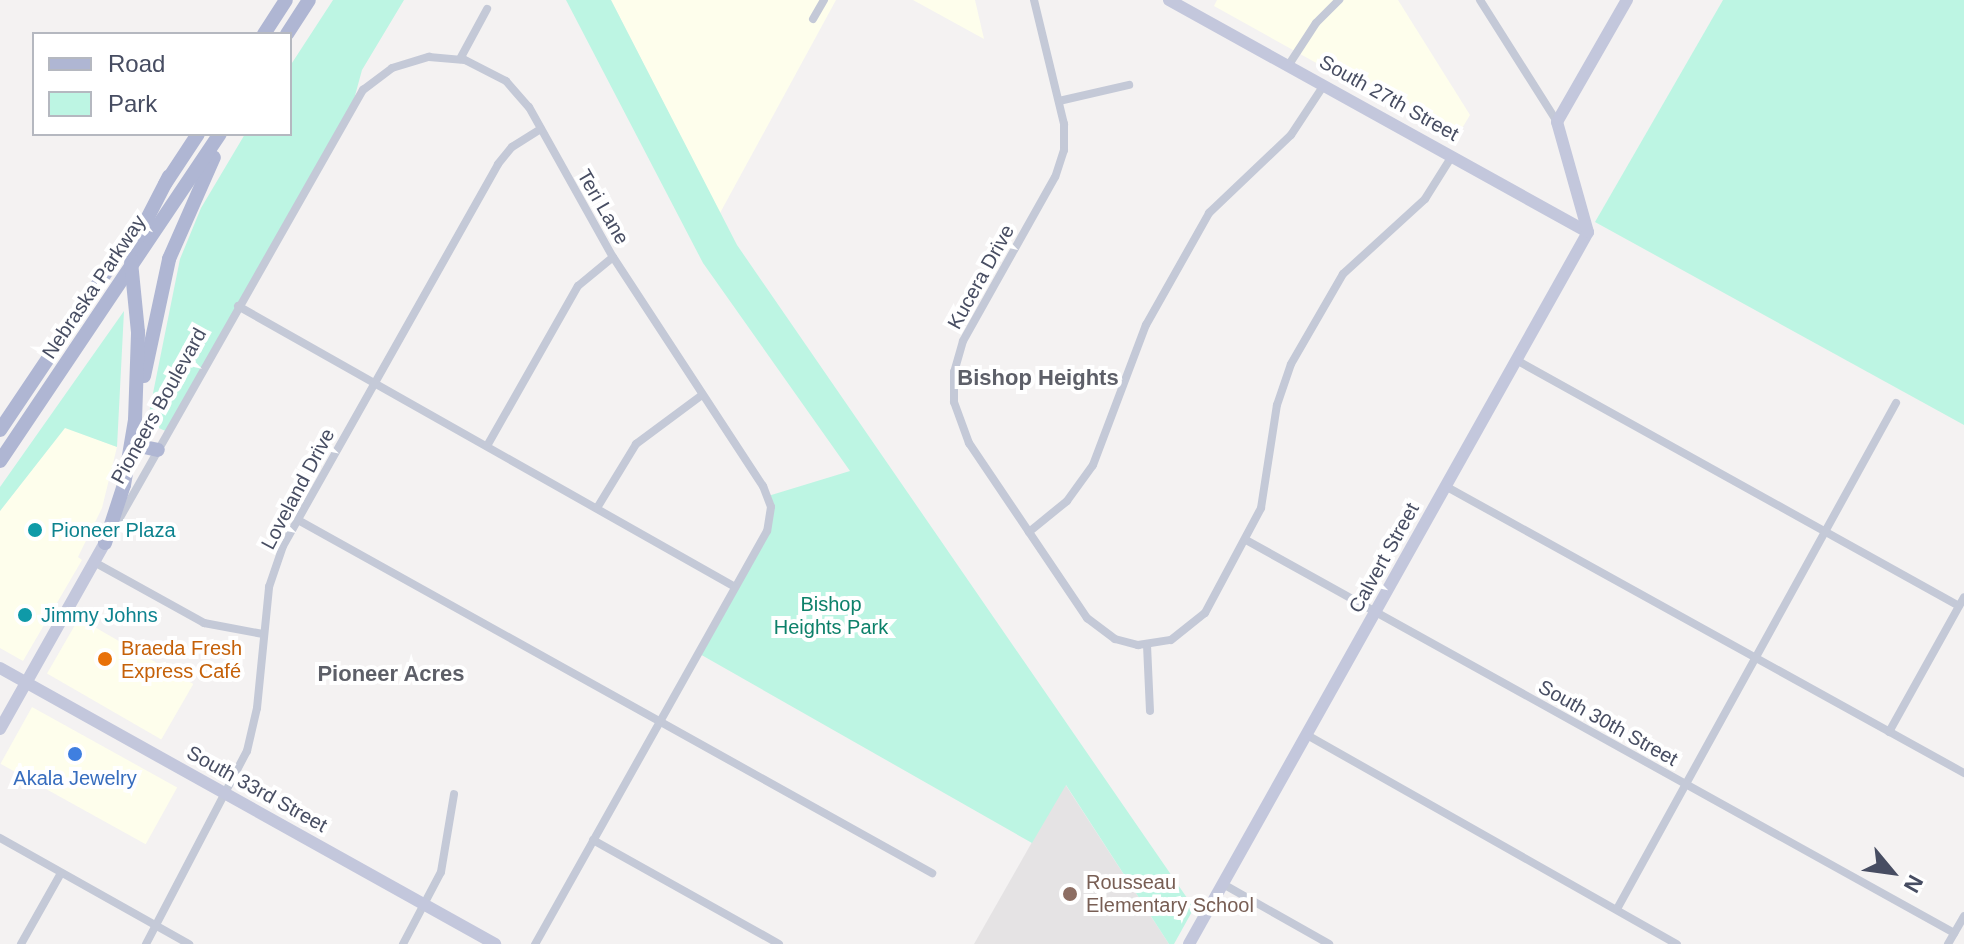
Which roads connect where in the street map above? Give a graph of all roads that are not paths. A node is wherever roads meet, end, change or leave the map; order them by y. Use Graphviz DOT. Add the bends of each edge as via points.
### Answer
graph roads {
  1 [pos="286,0"];
  2 [pos="309,0"];
  3 [pos="824,0"];
  4 [pos="1034,0"];
  5 [pos="1169,0"];
  6 [pos="1339,0"];
  7 [pos="1480,0"];
  8 [pos="1627,0"];
  9 [pos="487,9"];
  10 [pos="813,19"];
  11 [pos="265,32"];
  12 [pos="288,32"];
  13 [pos="460,59"];
  14 [pos="1288,66"];
  15 [pos="1129,85"];
  16 [pos="1324,85"];
  17 [pos="1059,101"];
  18 [pos="353,103"];
  19 [pos="1557,122"];
  20 [pos="541,129"];
  21 [pos="197,136"];
  22 [pos="219,136"];
  23 [pos="225,136"];
  24 [pos="1452,156"];
  25 [pos="169,176"];
  26 [pos="1574,187"];
  27 [pos="1550,211"];
  28 [pos="1588,232"];
  29 [pos="613,257"];
  30 [pos="129,270"];
  31 [pos="238,306"];
  32 [pos="1518,361"];
  33 [pos="375,383"];
  34 [pos="702,395"];
  35 [pos="1896,403"];
  36 [pos="135,427"];
  37 [pos="0,430"];
  38 [pos="487,446"];
  39 [pos="158,450"];
  40 [pos="0,461"];
  41 [pos="1447,487"];
  42 [pos="597,508"];
  43 [pos="298,520"];
  44 [pos="1824,530"];
  45 [pos="1029,532"];
  46 [pos="1246,540"];
  47 [pos="105,543"];
  48 [pos="94,562"];
  49 [pos="735,587"];
  50 [pos="1962,602"];
  51 [pos="1376,613"];
  52 [pos="263,634"];
  53 [pos="1147,645"];
  54 [pos="1753,657"];
  55 [pos="0,668"];
  56 [pos="26,683"];
  57 [pos="1150,711"];
  58 [pos="659,722"];
  59 [pos="0,729"];
  60 [pos="1889,732"];
  61 [pos="1307,735"];
  62 [pos="1964,773"];
  63 [pos="1683,783"];
  64 [pos="454,794"];
  65 [pos="226,795"];
  66 [pos="0,838"];
  67 [pos="593,840"];
  68 [pos="61,873"];
  69 [pos="932,873"];
  70 [pos="1223,884"];
  71 [pos="425,905"];
  72 [pos="1617,909"];
  73 [pos="1964,916"];
  74 [pos="155,925"];
  75 [pos="1954,933"];
  76 [pos="21,944"];
  77 [pos="146,944"];
  78 [pos="189,944"];
  79 [pos="403,944"];
  80 [pos="495,944"];
  81 [pos="535,944"];
  82 [pos="779,944"];
  83 [pos="1189,944"];
  84 [pos="1329,944"];
  85 [pos="1677,944"];
  86 [pos="1948,944"];
  1 -- 11 [label="main road"];
  2 -- 12 [label="main road"];
  3 -- 10 [label="street"];
  4 -- 17 [label="street, Kucera Drive"];
  5 -- 14 [label="main road, South 27th Street"];
  6 -- 14 [label="street" via="1316,23"];
  7 -- 19 [label="street"];
  8 -- 19 [label="main road"];
  9 -- 13 [label="street"];
  13 -- 18 [label="street, Teri Lane" via="406,62 382,74"];
  13 -- 20 [label="street, Teri Lane" via="506,81"];
  14 -- 16 [label="main road, South 27th Street"];
  15 -- 17 [label="street"];
  16 -- 24 [label="main road, South 27th Street"];
  16 -- 45 [label="street" via="1291,135 1209,213 1146,325 1093,465 1067,501"];
  17 -- 45 [label="street, Kucera Drive" via="1065,136 1061,164 963,341 954,372 954,402 962,430"];
  18 -- 31 [label="street, Pioneers Boulevard"];
  19 -- 26 [label="main road"];
  20 -- 29 [label="street, Teri Lane"];
  20 -- 33 [label="street, Loveland Drive" via="504,155"];
  21 -- 25 [label="main road, Nebraska Parkway"];
  22 -- 30 [label="main road, Nebraska Parkway"];
  23 -- 36 [label="main road" via="169,259"];
  24 -- 27 [label="main road, South 27th Street"];
  24 -- 46 [label="street" via="1418,206 1343,274 1291,364 1277,405 1261,508"];
  25 -- 30 [label="main road" via="132,245"];
  25 -- 37 [label="main road, Nebraska Parkway"];
  26 -- 27 [label="main road" via="1570,208"];
  26 -- 28 [label="main road"];
  27 -- 28 [label="main road, South 27th Street"];
  28 -- 32 [label="main road, Calvert Street"];
  29 -- 34 [label="street, Teri Lane"];
  29 -- 38 [label="street" via="578,286"];
  30 -- 36 [label="main road" via="137,323"];
  30 -- 40 [label="main road, Nebraska Parkway"];
  31 -- 33 [label="street"];
  31 -- 39 [label="street, Pioneers Boulevard"];
  32 -- 41 [label="main road, Calvert Street"];
  32 -- 44 [label="street"];
  33 -- 38 [label="street"];
  33 -- 43 [label="street, Loveland Drive"];
  34 -- 42 [label="street" via="636,444"];
  34 -- 49 [label="street, Teri Lane" via="768,496 771,520"];
  35 -- 44 [label="street"];
  36 -- 39 [label="main road" via="144,447"];
  36 -- 47 [label="main road"];
  38 -- 42 [label="street"];
  39 -- 47 [label="street, Pioneers Boulevard"];
  41 -- 51 [label="main road, Calvert Street"];
  41 -- 54 [label="street"];
  42 -- 49 [label="street"];
  43 -- 52 [label="street, Loveland Drive" via="274,567"];
  43 -- 58 [label="street"];
  44 -- 50 [label="street"];
  44 -- 54 [label="street"];
  45 -- 53 [label="street, Kucera Drive" via="1095,626 1115,639"];
  46 -- 51 [label="street, South 30th Street"];
  46 -- 53 [label="street" via="1195,625 1171,640"];
  47 -- 48 [label="main road, Pioneers Boulevard"];
  48 -- 52 [label="street" via="204,623"];
  48 -- 56 [label="main road, Pioneers Boulevard"];
  49 -- 58 [label="street"];
  50 -- 60 [label="street"];
  51 -- 61 [label="main road, Calvert Street"];
  51 -- 63 [label="street, South 30th Street"];
  52 -- 65 [label="street, Loveland Drive" via="253,731"];
  53 -- 57 [label="street"];
  54 -- 60 [label="street"];
  54 -- 63 [label="street"];
  55 -- 56 [label="main road, South 33rd Street"];
  56 -- 59 [label="main road, Pioneers Boulevard"];
  56 -- 65 [label="main road, South 33rd Street"];
  58 -- 67 [label="street"];
  58 -- 69 [label="street"];
  60 -- 62 [label="street"];
  61 -- 70 [label="main road, Calvert Street"];
  61 -- 72 [label="street"];
  63 -- 72 [label="street"];
  63 -- 75 [label="street, South 30th Street"];
  64 -- 71 [label="street" via="447,855"];
  65 -- 71 [label="main road, South 33rd Street"];
  65 -- 74 [label="street, Loveland Drive"];
  66 -- 68 [label="street"];
  67 -- 81 [label="street"];
  67 -- 82 [label="street"];
  68 -- 74 [label="street"];
  68 -- 76 [label="street"];
  70 -- 83 [label="main road, Calvert Street"];
  70 -- 84 [label="street"];
  71 -- 79 [label="street"];
  71 -- 80 [label="main road, South 33rd Street"];
  72 -- 85 [label="street"];
  73 -- 75 [label="street"];
  74 -- 77 [label="street, Loveland Drive"];
  74 -- 78 [label="street"];
  75 -- 86 [label="street"];
}
